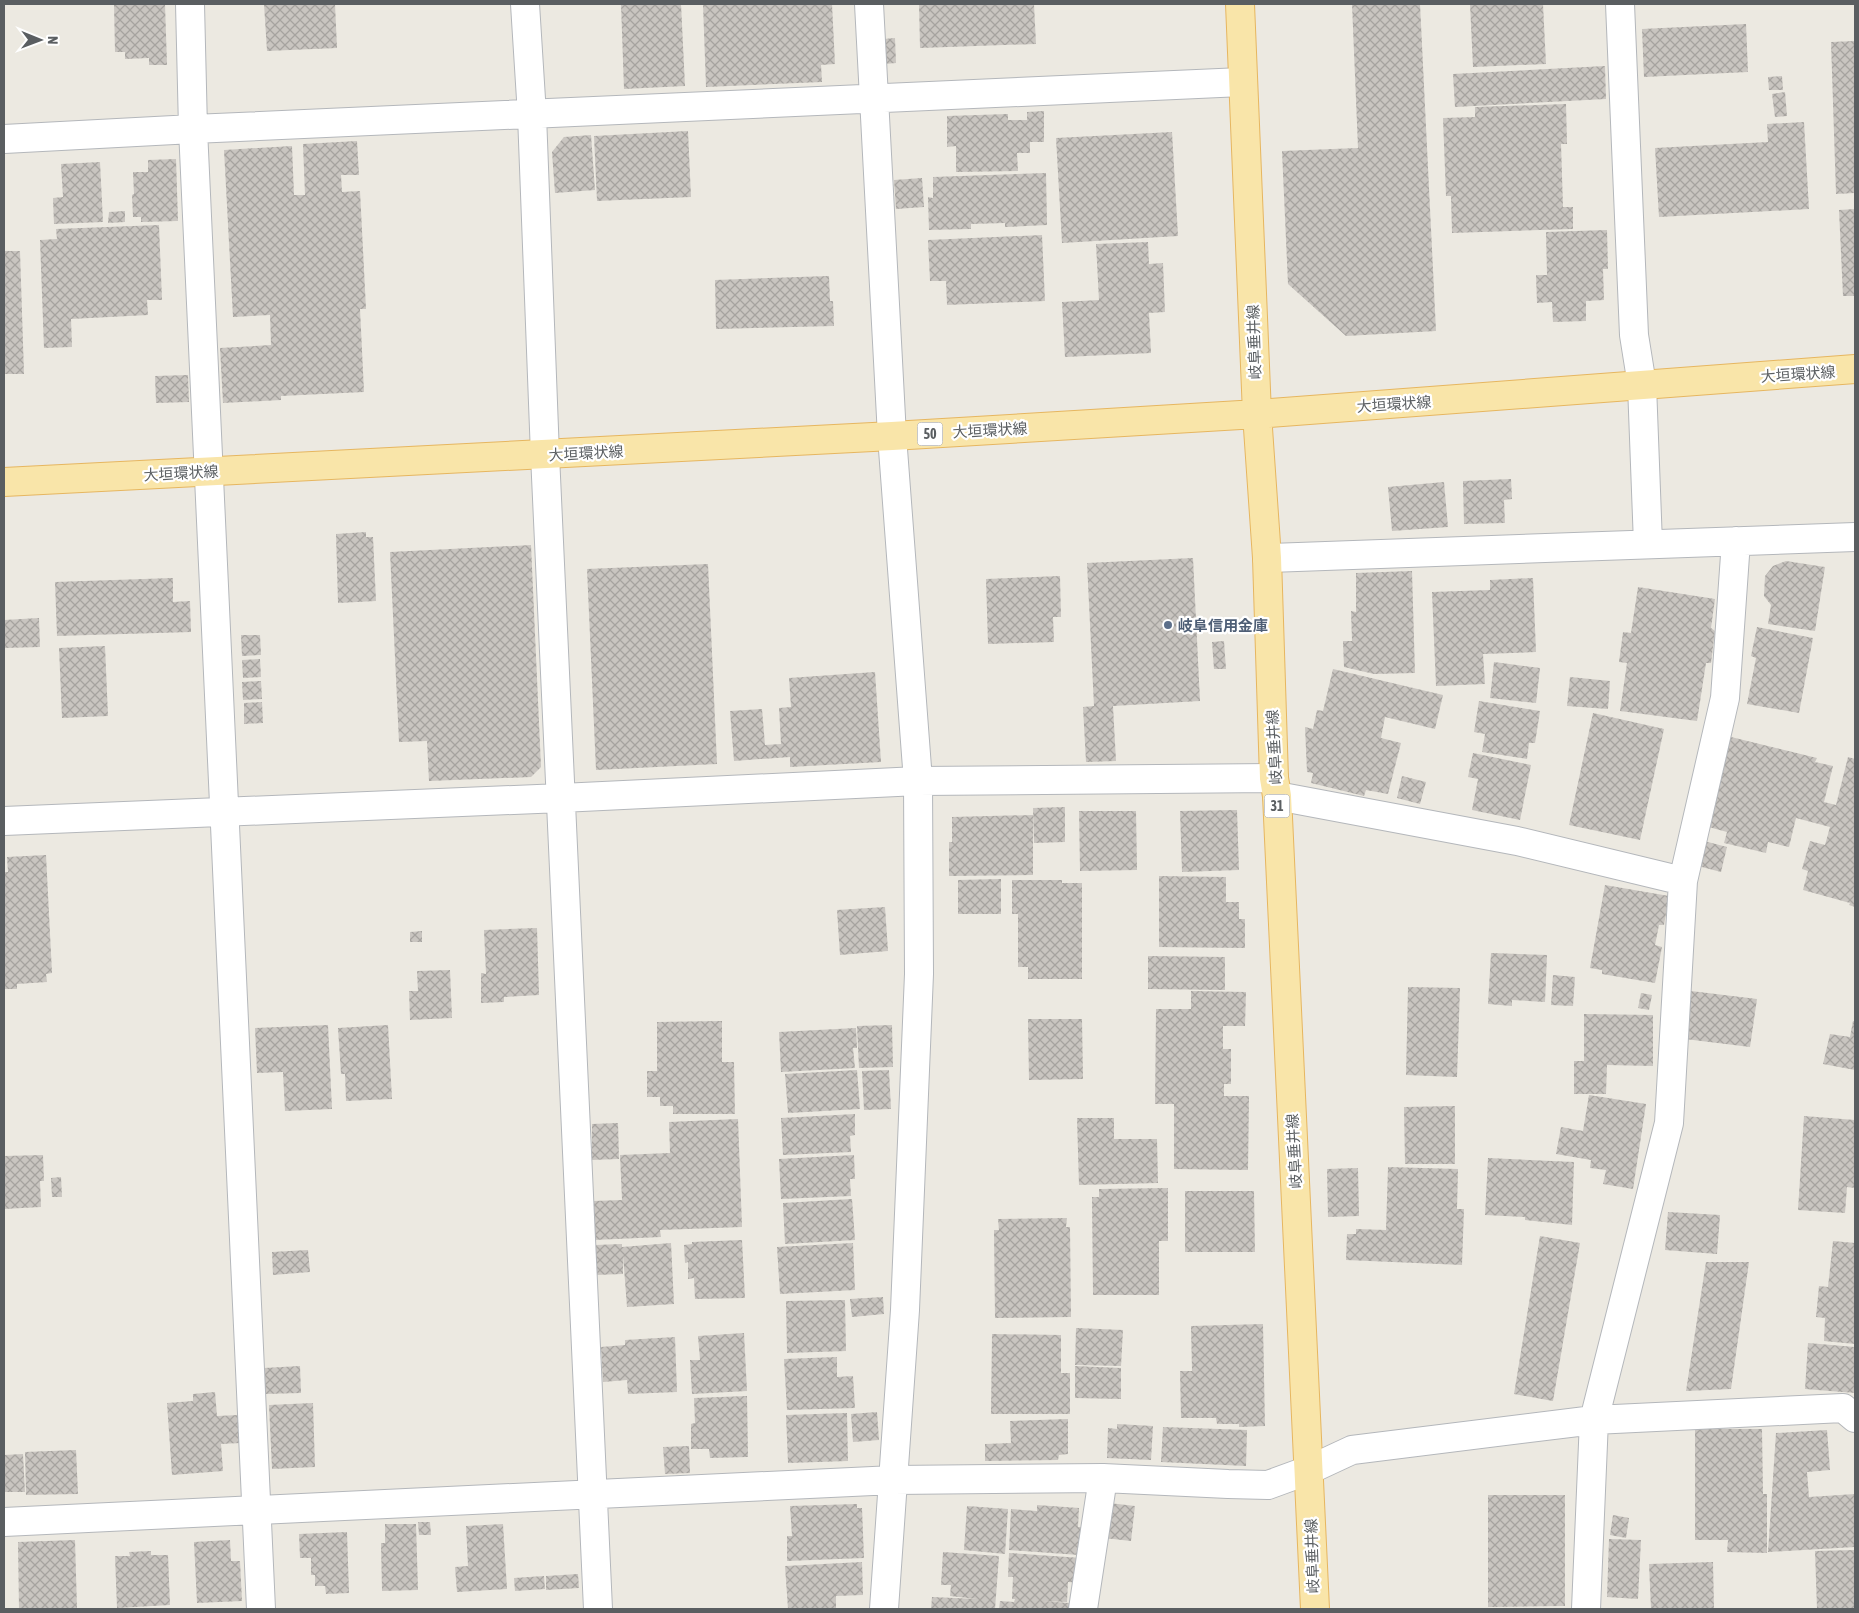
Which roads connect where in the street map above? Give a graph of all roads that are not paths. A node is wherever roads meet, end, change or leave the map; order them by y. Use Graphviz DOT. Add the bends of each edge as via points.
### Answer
graph roads {
  1 [pos="190,4"];
  2 [pos="525,4"];
  3 [pos="869,4"];
  4 [pos="1240,4"];
  5 [pos="1620,4"];
  6 [pos="1242,82"];
  7 [pos="874,100"];
  8 [pos="532,115"];
  9 [pos="193,129"];
  10 [pos="4,139"];
  11 [pos="1855,369"];
  12 [pos="1642,385"];
  13 [pos="1257,414"];
  14 [pos="892,436"];
  15 [pos="544,455"];
  16 [pos="210,471"];
  17 [pos="4,482"];
  18 [pos="1855,537"];
  19 [pos="1736,541"];
  20 [pos="1648,544"];
  21 [pos="1267,558"];
  22 [pos="918,781"];
  23 [pos="1275,787"];
  24 [pos="561,798"];
  25 [pos="225,811"];
  26 [pos="4,821"];
  27 [pos="1683,881"];
  28 [pos="1855,1418"];
  29 [pos="1594,1420"];
  30 [pos="1309,1470"];
  31 [pos="1102,1478"];
  32 [pos="894,1480"];
  33 [pos="593,1494"];
  34 [pos="257,1510"];
  35 [pos="4,1522"];
  36 [pos="261,1609"];
  37 [pos="598,1609"];
  38 [pos="884,1609"];
  39 [pos="1083,1609"];
  40 [pos="1315,1609"];
  41 [pos="1586,1609"];
  1 -- 9 [label="street"];
  2 -- 8 [label="street"];
  3 -- 7 [label="street"];
  4 -- 6 [label="main road, 岐阜垂井線 / 31"];
  5 -- 12 [label="street" via="1634,335"];
  6 -- 7 [label="street"];
  6 -- 13 [label="main road, 岐阜垂井線 / 31"];
  7 -- 8 [label="street"];
  7 -- 14 [label="street"];
  8 -- 9 [label="street"];
  8 -- 15 [label="street"];
  9 -- 10 [label="street"];
  9 -- 16 [label="street"];
  11 -- 12 [label="main road, 大垣環状線 / 50"];
  12 -- 13 [label="main road, 大垣環状線 / 50"];
  12 -- 20 [label="street"];
  13 -- 14 [label="main road, 大垣環状線 / 50"];
  13 -- 21 [label="main road, 岐阜垂井線 / 31"];
  14 -- 15 [label="main road, 大垣環状線 / 50"];
  14 -- 22 [label="street"];
  15 -- 16 [label="main road, 大垣環状線 / 50"];
  15 -- 24 [label="street"];
  16 -- 17 [label="main road, 大垣環状線 / 50"];
  16 -- 25 [label="street"];
  18 -- 19 [label="street"];
  19 -- 20 [label="street"];
  19 -- 27 [label="street" via="1725,698"];
  20 -- 21 [label="street"];
  21 -- 23 [label="main road, 岐阜垂井線 / 31"];
  22 -- 23 [label="street"];
  22 -- 24 [label="street"];
  22 -- 32 [label="street" via="919,974 905,1310"];
  23 -- 27 [label="street"];
  23 -- 30 [label="main road, 岐阜垂井線 / 31"];
  24 -- 25 [label="street"];
  24 -- 33 [label="street"];
  25 -- 26 [label="street"];
  25 -- 34 [label="street"];
  27 -- 29 [label="street" via="1669,1123"];
  28 -- 29 [label="street" via="1843,1408"];
  29 -- 30 [label="street" via="1352,1450"];
  29 -- 41 [label="street"];
  30 -- 31 [label="street" via="1268,1485"];
  30 -- 40 [label="main road, 岐阜垂井線 / 31"];
  31 -- 32 [label="street"];
  31 -- 39 [label="street"];
  32 -- 33 [label="street"];
  32 -- 38 [label="street"];
  33 -- 34 [label="street"];
  33 -- 37 [label="street"];
  34 -- 35 [label="street"];
  34 -- 36 [label="street"];
}
